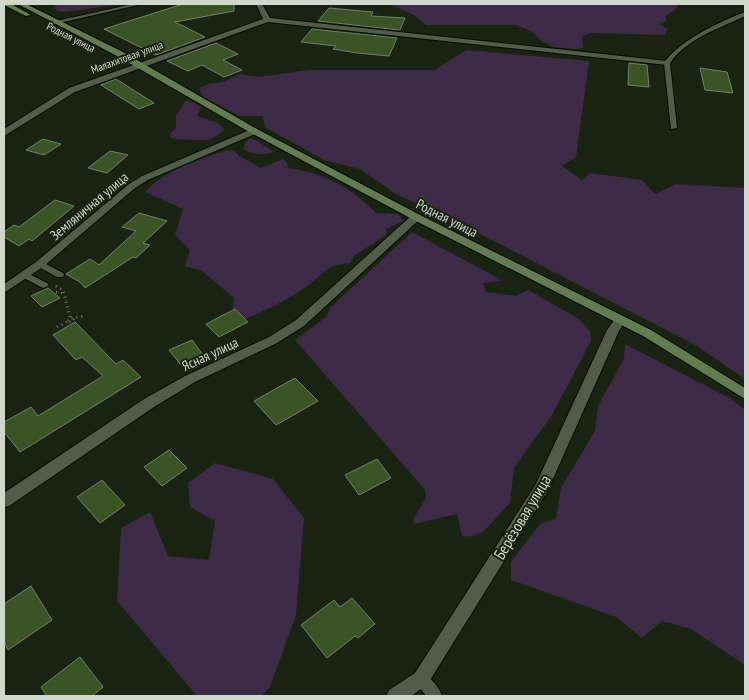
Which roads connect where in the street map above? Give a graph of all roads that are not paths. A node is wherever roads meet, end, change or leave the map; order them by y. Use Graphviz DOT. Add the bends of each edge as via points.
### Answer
graph roads {
  1 [pos="6,4"];
  2 [pos="21,4"];
  3 [pos="139,4"];
  4 [pos="259,4"];
  5 [pos="745,14"];
  6 [pos="267,20"];
  7 [pos="55,22"];
  8 [pos="667,63"];
  9 [pos="137,66"];
  10 [pos="673,128"];
  11 [pos="254,132"];
  12 [pos="4,133"];
  13 [pos="416,217"];
  14 [pos="40,264"];
  15 [pos="60,274"];
  16 [pos="25,275"];
  17 [pos="44,285"];
  18 [pos="4,289"];
  19 [pos="621,320"];
  20 [pos="745,394"];
  21 [pos="4,501"];
  22 [pos="421,679"];
  23 [pos="396,696"];
  24 [pos="434,696"];
  1 -- 9 [label="street, Родная улица" via="111,57"];
  2 -- 7 [label="street, Родная улица"];
  3 -- 7 [label="lane"];
  4 -- 6 [label="street"];
  5 -- 8 [label="lane" via="684,47"];
  6 -- 8 [label="street"];
  6 -- 9 [label="street, Малахитовая улица"];
  7 -- 9 [label="street, Родная улица" via="120,54"];
  8 -- 10 [label="lane"];
  9 -- 11 [label="street, Родная улица"];
  9 -- 12 [label="street, Малахитовая улица" via="72,90"];
  11 -- 13 [label="street, Родная улица"];
  11 -- 14 [label="street, Земляничная улица" via="144,178"];
  13 -- 19 [label="street, Родная улица"];
  13 -- 21 [label="street, Ясная улица" via="300,323 238,358 190,379"];
  14 -- 15 [label="lane"];
  14 -- 16 [label="street, Земляничная улица"];
  16 -- 17 [label="lane"];
  16 -- 18 [label="street, Земляничная улица"];
  19 -- 20 [label="street, Родная улица"];
  19 -- 22 [label="street, Берёзовая улица" via="612,330 542,488"];
  22 -- 23 [label="street, Берёзовая улица"];
  22 -- 24 [label="lane"];
}
